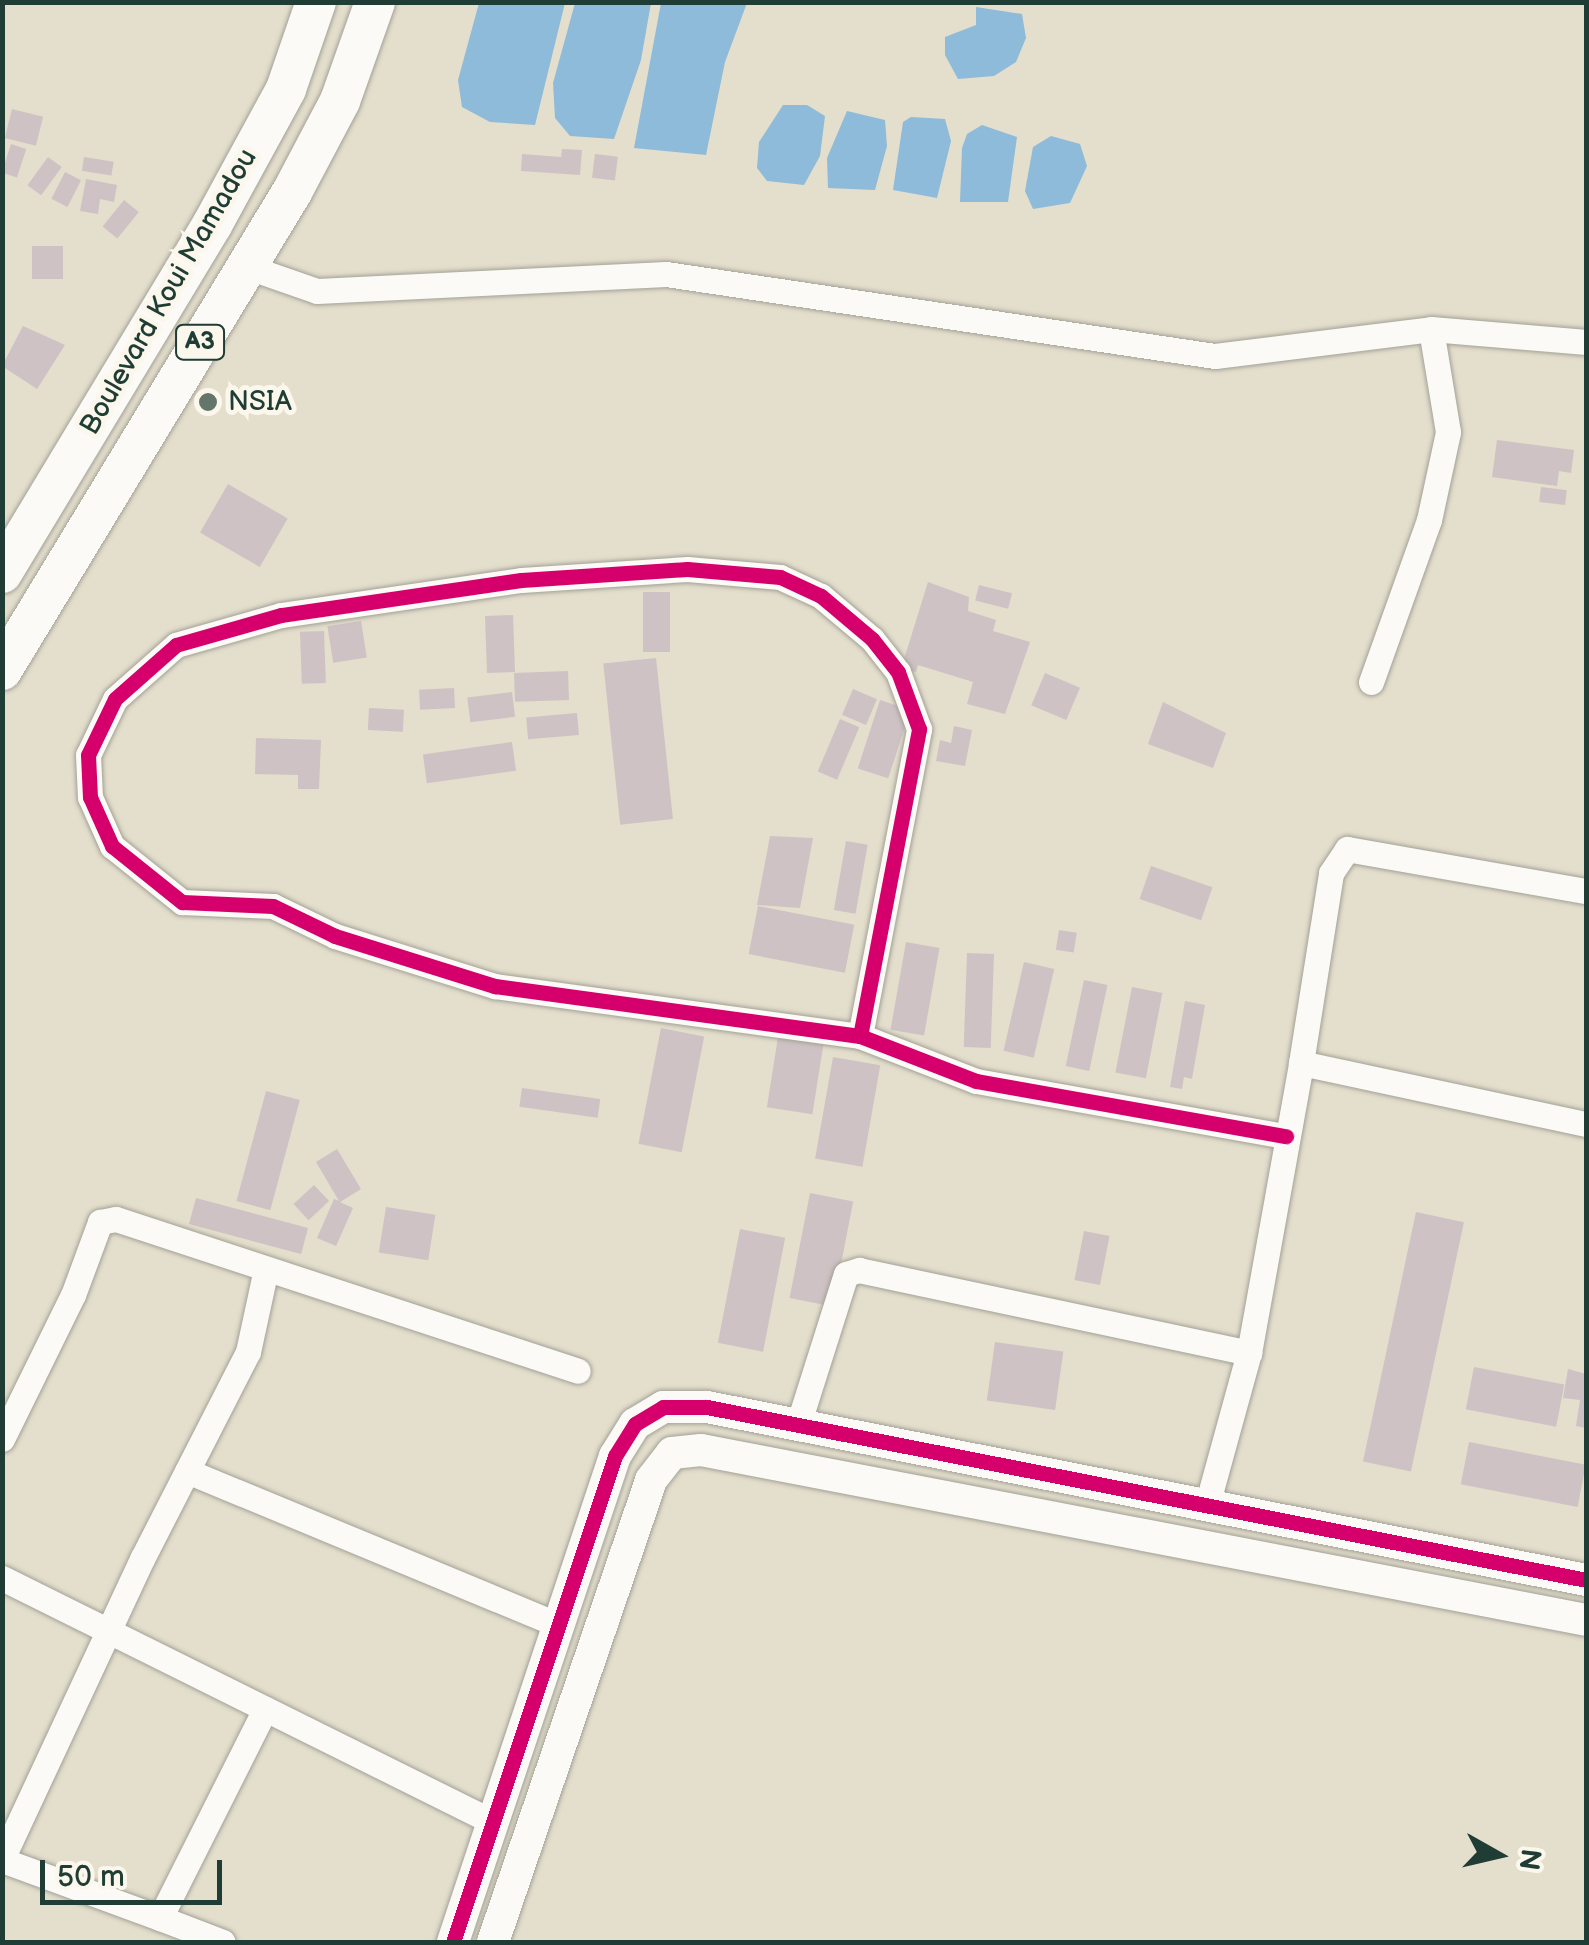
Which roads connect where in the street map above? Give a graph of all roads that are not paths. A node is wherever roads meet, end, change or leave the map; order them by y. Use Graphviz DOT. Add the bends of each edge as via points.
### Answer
graph roads {
  1 [pos="316,2"];
  2 [pos="375,2"];
  3 [pos="248,267"];
  4 [pos="1431,328"];
  5 [pos="1586,342"];
  6 [pos="2,573"];
  7 [pos="2,670"];
  8 [pos="1372,682"];
  9 [pos="1586,891"];
  10 [pos="860,1036"];
  11 [pos="1301,1063"];
  12 [pos="1586,1124"];
  13 [pos="1286,1136"];
  14 [pos="266,1268"];
  15 [pos="1249,1352"];
  16 [pos="578,1370"];
  17 [pos="663,1407"];
  18 [pos="798,1425"];
  19 [pos="2,1439"];
  20 [pos="672,1453"];
  21 [pos="187,1471"];
  22 [pos="1207,1505"];
  23 [pos="2,1578"];
  24 [pos="1586,1580"];
  25 [pos="1586,1620"];
  26 [pos="556,1624"];
  27 [pos="107,1630"];
  28 [pos="265,1708"];
  29 [pos="492,1821"];
  30 [pos="2,1859"];
  31 [pos="160,1918"];
  32 [pos="223,1942"];
  33 [pos="453,1942"];
  34 [pos="493,1942"];
  1 -- 6 [label="main road, Boulevard Koui Mamadou / A3" via="286,89 212,225"];
  2 -- 3 [label="main road, Boulevard Koui Mamadou / A3" via="340,101"];
  3 -- 4 [label="street" via="317,291 666,274 1215,356"];
  3 -- 7 [label="main road, Boulevard Koui Mamadou / A3"];
  4 -- 5 [label="street"];
  4 -- 8 [label="street" via="1448,432 1429,520"];
  9 -- 11 [label="street" via="1347,849 1331,874"];
  10 -- 10 [label="street" via="495,986 334,936 273,906 182,902 112,846 90,796 88,755 114,699 176,645 280,615 521,580 687,568 780,577 821,596 872,639 898,672 919,729"];
  10 -- 13 [label="street" via="976,1081"];
  11 -- 12 [label="street"];
  11 -- 13 [label="street"];
  13 -- 15 [label="street"];
  14 -- 16 [label="street"];
  14 -- 19 [label="street" via="116,1219 100,1222 73,1295"];
  14 -- 21 [label="street" via="248,1352"];
  15 -- 18 [label="street" via="860,1270 846,1274"];
  15 -- 22 [label="street"];
  17 -- 18 [label="street" via="707,1407"];
  17 -- 20 [label="street"];
  17 -- 26 [label="street" via="635,1424 615,1456"];
  18 -- 22 [label="street"];
  20 -- 25 [label="street" via="702,1450"];
  20 -- 34 [label="street" via="650,1480"];
  21 -- 26 [label="street"];
  21 -- 27 [label="street"];
  22 -- 24 [label="street"];
  23 -- 27 [label="street"];
  26 -- 29 [label="street"];
  27 -- 28 [label="street"];
  27 -- 30 [label="street"];
  28 -- 29 [label="street"];
  28 -- 31 [label="street"];
  29 -- 33 [label="street"];
  30 -- 31 [label="street"];
  31 -- 32 [label="street"];
}
